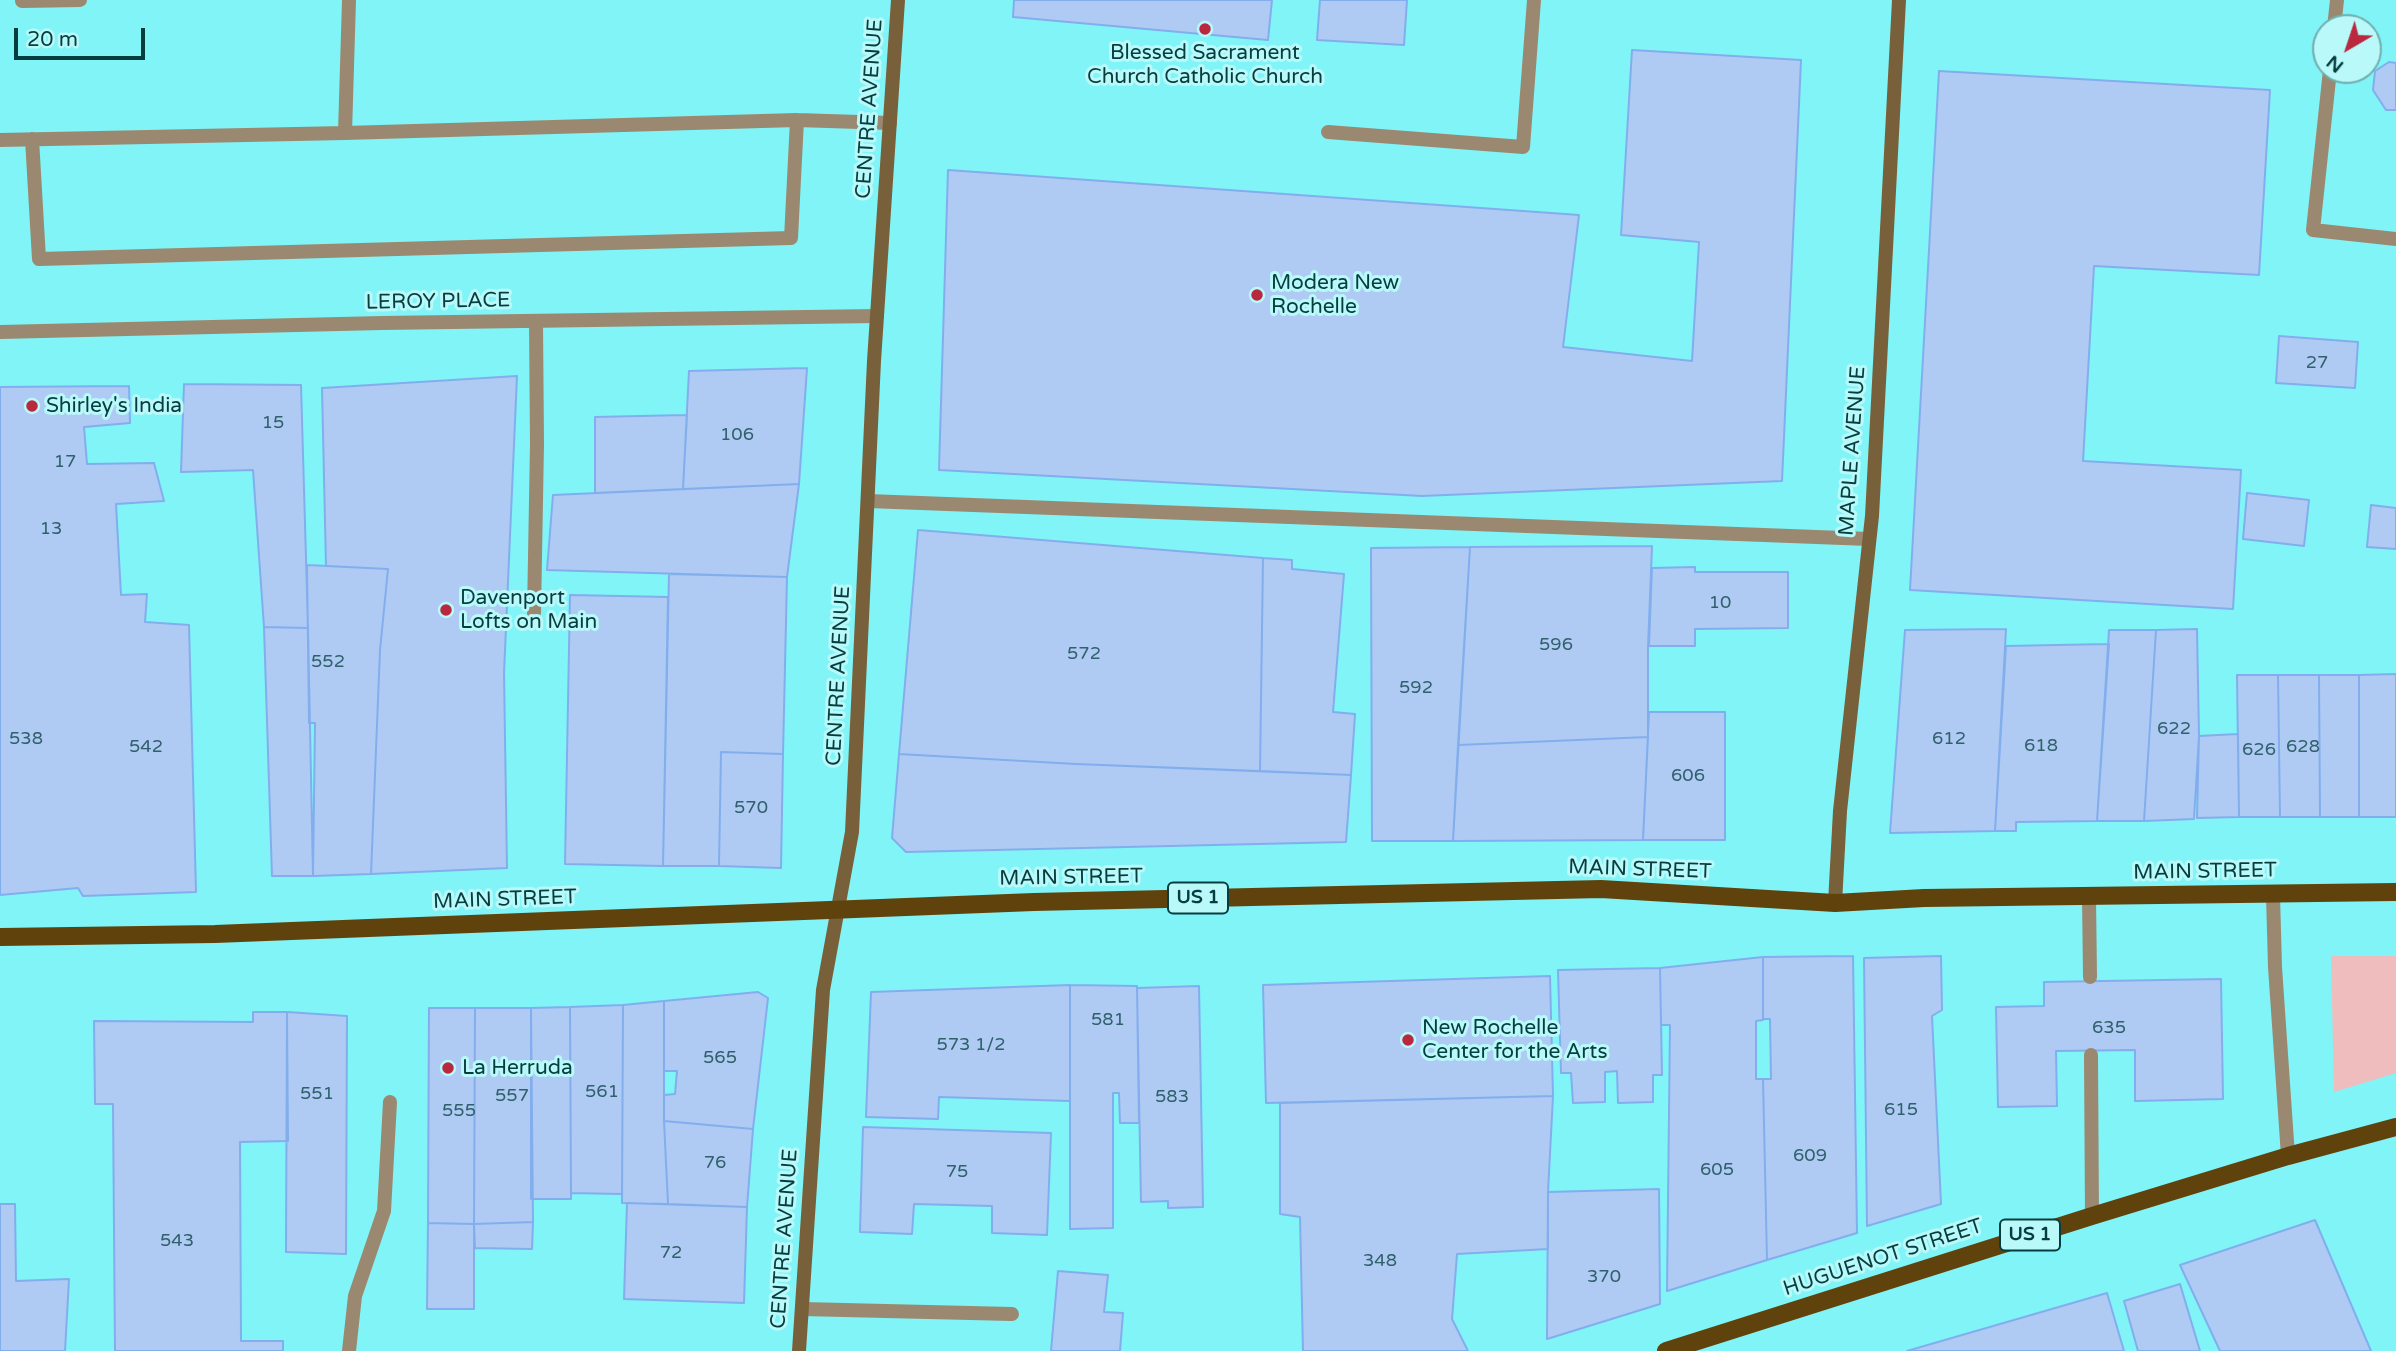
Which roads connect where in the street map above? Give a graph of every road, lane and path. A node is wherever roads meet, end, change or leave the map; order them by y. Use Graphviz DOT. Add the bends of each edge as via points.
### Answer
graph roads {
  1 [pos="80,0"];
  2 [pos="349,0"];
  3 [pos="898,0"];
  4 [pos="1534,0"];
  5 [pos="1899,0"];
  6 [pos="22,1"];
  7 [pos="2329,84"];
  8 [pos="797,120"];
  9 [pos="890,123"];
  10 [pos="1328,132"];
  11 [pos="345,133"];
  12 [pos="32,139"];
  13 [pos="0,140"];
  14 [pos="2396,239"];
  15 [pos="877,316"];
  16 [pos="536,322"];
  17 [pos="0,332"];
  18 [pos="868,501"];
  19 [pos="1869,539"];
  20 [pos="534,613"];
  21 [pos="2396,892"];
  22 [pos="2273,895"];
  23 [pos="2089,897"];
  24 [pos="1835,903"];
  25 [pos="838,909"];
  26 [pos="0,937"];
  27 [pos="2090,977"];
  28 [pos="2091,1055"];
  29 [pos="390,1102"];
  30 [pos="2396,1127"];
  31 [pos="2288,1156"];
  32 [pos="2092,1216"];
  33 [pos="802,1309"];
  34 [pos="1012,1314"];
  35 [pos="349,1351"];
  36 [pos="799,1351"];
  37 [pos="1666,1351"];
  1 -- 6 [label="street"];
  2 -- 11 [label="street"];
  3 -- 9 [label="street, CENTRE AVENUE"];
  4 -- 10 [label="street" via="1523,147"];
  5 -- 19 [label="street, MAPLE AVENUE"];
  7 -- 14 [label="street" via="2313,230"];
  8 -- 9 [label="street"];
  8 -- 11 [label="street"];
  8 -- 12 [label="street" via="791,238 38,259"];
  9 -- 15 [label="street, CENTRE AVENUE"];
  11 -- 12 [label="street"];
  12 -- 13 [label="street"];
  15 -- 16 [label="street, LEROY PLACE"];
  15 -- 18 [label="street, CENTRE AVENUE"];
  16 -- 17 [label="street, LEROY PLACE"];
  16 -- 20 [label="street"];
  18 -- 19 [label="street"];
  18 -- 25 [label="street, CENTRE AVENUE" via="852,832"];
  19 -- 24 [label="street, MAPLE AVENUE" via="1840,811"];
  21 -- 22 [label="main road, MAIN STREET / US 1"];
  22 -- 23 [label="main road, MAIN STREET / US 1"];
  22 -- 31 [label="street"];
  23 -- 24 [label="main road, MAIN STREET / US 1"];
  23 -- 27 [label="street"];
  24 -- 25 [label="main road, MAIN STREET / US 1" via="1601,889"];
  25 -- 26 [label="main road, MAIN STREET / US 1"];
  25 -- 33 [label="street, CENTRE AVENUE" via="823,990"];
  28 -- 32 [label="street"];
  29 -- 35 [label="street" via="384,1211 355,1296"];
  30 -- 31 [label="main road, HUGUENOT STREET / US 1"];
  31 -- 32 [label="main road, HUGUENOT STREET / US 1"];
  32 -- 37 [label="main road, HUGUENOT STREET / US 1"];
  33 -- 34 [label="street"];
  33 -- 36 [label="street, CENTRE AVENUE"];
}
